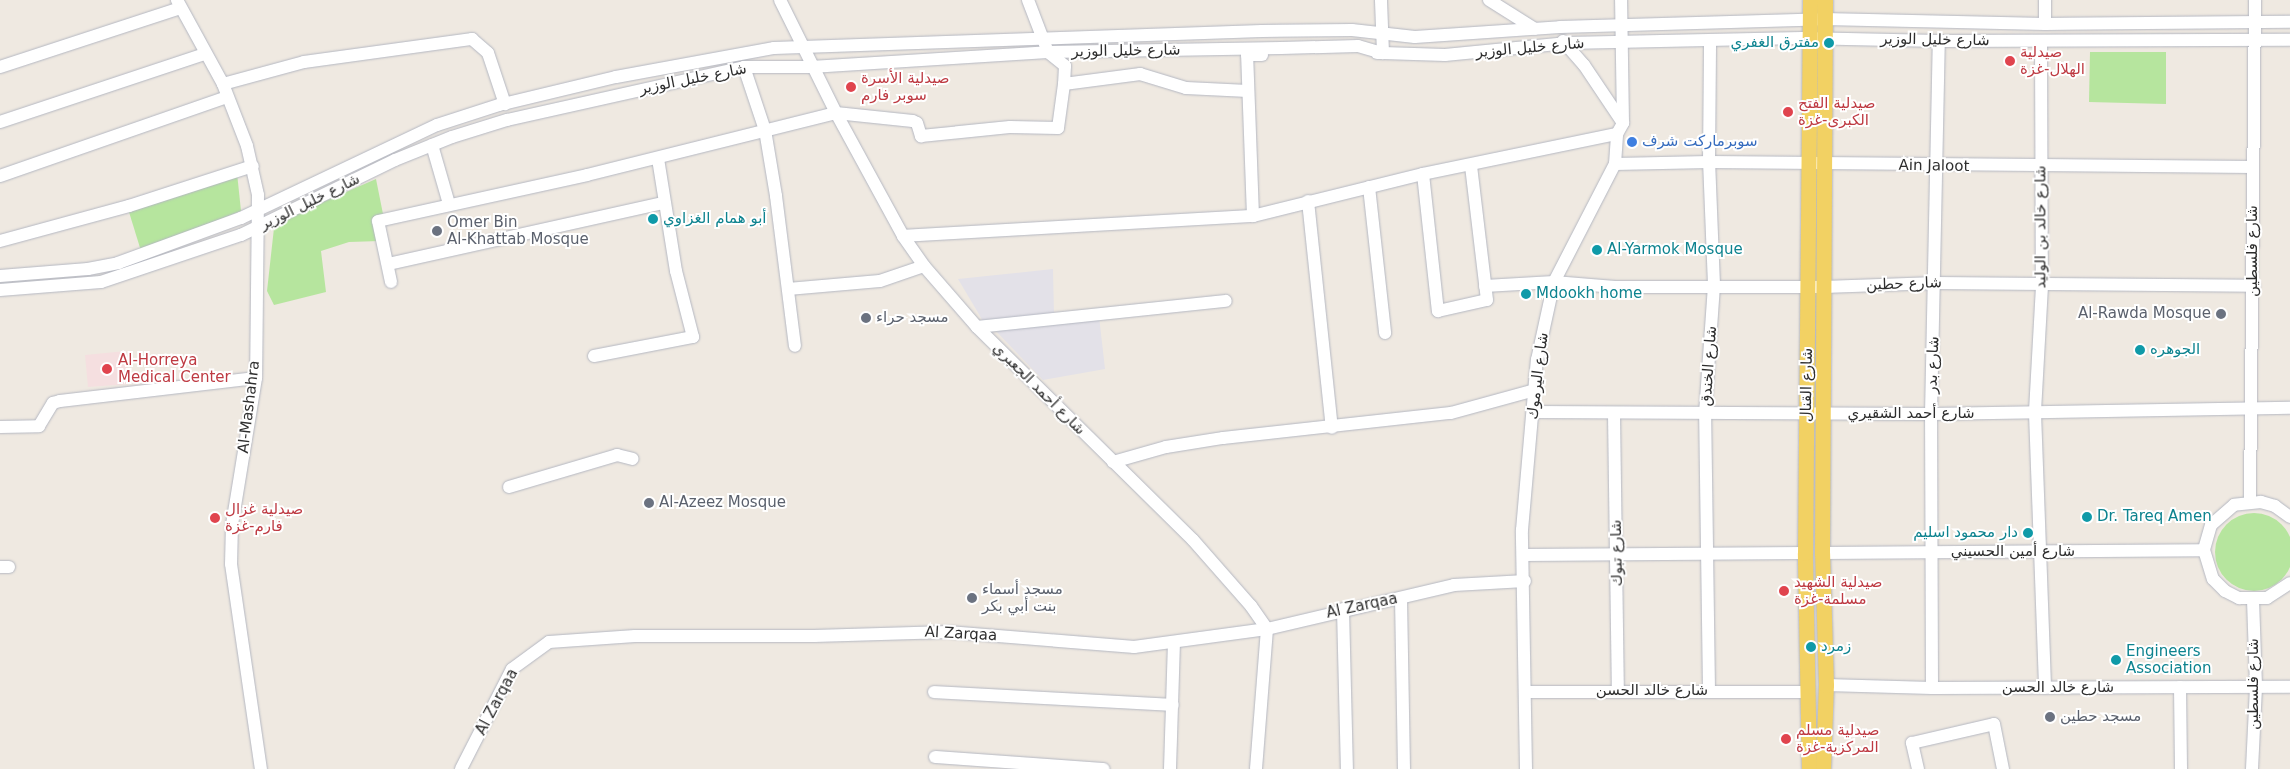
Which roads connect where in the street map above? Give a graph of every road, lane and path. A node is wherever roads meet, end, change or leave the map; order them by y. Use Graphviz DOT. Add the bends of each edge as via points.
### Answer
graph roads {
  1 [pos="780,0"];
  2 [pos="1028,0"];
  3 [pos="1381,0"];
  4 [pos="1489,0"];
  5 [pos="1621,0"];
  6 [pos="1810,0"];
  7 [pos="1825,0"];
  8 [pos="2045,0"];
  9 [pos="2255,0"];
  10 [pos="178,4"];
  11 [pos="1817,20"];
  12 [pos="2256,22"];
  13 [pos="2290,22"];
  14 [pos="2045,24"];
  15 [pos="1620,25"];
  16 [pos="1536,29"];
  17 [pos="1382,33"];
  18 [pos="1043,38"];
  19 [pos="1818,38"];
  20 [pos="2256,40"];
  21 [pos="2290,40"];
  22 [pos="1710,41"];
  23 [pos="1939,41"];
  24 [pos="2041,41"];
  25 [pos="1621,42"];
  26 [pos="1566,43"];
  27 [pos="802,47"];
  28 [pos="1048,52"];
  29 [pos="1383,53"];
  30 [pos="205,54"];
  31 [pos="0,67"];
  32 [pos="744,67"];
  33 [pos="811,67"];
  34 [pos="223,84"];
  35 [pos="1064,84"];
  36 [pos="1248,91"];
  37 [pos="227,97"];
  38 [pos="505,104"];
  39 [pos="836,113"];
  40 [pos="0,122"];
  41 [pos="1620,129"];
  42 [pos="765,130"];
  43 [pos="432,145"];
  44 [pos="658,158"];
  45 [pos="1709,162"];
  46 [pos="1615,164"];
  47 [pos="1809,164"];
  48 [pos="1825,165"];
  49 [pos="253,166"];
  50 [pos="1471,166"];
  51 [pos="1934,166"];
  52 [pos="2041,167"];
  53 [pos="2253,167"];
  54 [pos="1423,174"];
  55 [pos="0,176"];
  56 [pos="1369,187"];
  57 [pos="1308,201"];
  58 [pos="664,203"];
  59 [pos="449,204"];
  60 [pos="258,209"];
  61 [pos="1253,216"];
  62 [pos="255,229"];
  63 [pos="903,236"];
  64 [pos="0,241"];
  65 [pos="388,264"];
  66 [pos="924,266"];
  67 [pos="0,275"];
  68 [pos="391,282"];
  69 [pos="1554,282"];
  70 [pos="1936,283"];
  71 [pos="1714,285"];
  72 [pos="1485,286"];
  73 [pos="1809,286"];
  74 [pos="2042,286"];
  75 [pos="2254,286"];
  76 [pos="1824,287"];
  77 [pos="788,289"];
  78 [pos="1,290"];
  79 [pos="1226,301"];
  80 [pos="977,327"];
  81 [pos="1385,333"];
  82 [pos="795,346"];
  83 [pos="594,356"];
  84 [pos="256,378"];
  85 [pos="1535,390"];
  86 [pos="2252,408"];
  87 [pos="2290,408"];
  88 [pos="1533,412"];
  89 [pos="2036,413"];
  90 [pos="1614,414"];
  91 [pos="1705,414"];
  92 [pos="1806,414"];
  93 [pos="1824,414"];
  94 [pos="1931,414"];
  95 [pos="0,427"];
  96 [pos="1332,428"];
  97 [pos="633,459"];
  98 [pos="1113,462"];
  99 [pos="509,487"];
  100 [pos="2250,501"];
  101 [pos="2290,517"];
  102 [pos="2204,550"];
  103 [pos="1822,552"];
  104 [pos="1934,552"];
  105 [pos="2040,552"];
  106 [pos="1805,553"];
  107 [pos="1708,554"];
  108 [pos="1523,555"];
  109 [pos="1618,555"];
  110 [pos="1525,581"];
  111 [pos="2290,584"];
  112 [pos="1401,598"];
  113 [pos="2253,600"];
  114 [pos="1343,609"];
  115 [pos="1267,629"];
  116 [pos="1174,643"];
  117 [pos="1826,686"];
  118 [pos="2256,686"];
  119 [pos="2180,687"];
  120 [pos="2290,687"];
  121 [pos="1932,688"];
  122 [pos="2045,688"];
  123 [pos="1618,691"];
  124 [pos="1709,691"];
  125 [pos="934,692"];
  126 [pos="1526,692"];
  127 [pos="1808,692"];
  128 [pos="1173,705"];
  129 [pos="935,757"];
  130 [pos="1043,767"];
  131 [pos="261,769"];
  132 [pos="462,769"];
  133 [pos="1104,769"];
  134 [pos="1170,769"];
  135 [pos="1256,769"];
  136 [pos="1347,769"];
  137 [pos="1404,769"];
  138 [pos="1526,769"];
  139 [pos="1809,769"];
  140 [pos="1823,769"];
  141 [pos="1918,769"];
  142 [pos="2003,769"];
  143 [pos="2180,769"];
  144 [pos="2252,769"];
  1 -- 27 [label="street, شارع أحمد الجعبري"];
  2 -- 18 [label="street"];
  3 -- 17 [label="street"];
  4 -- 16 [label="street"];
  5 -- 15 [label="street, شارع اليرموك"];
  6 -- 11 [label="main road, شارع القنال"];
  7 -- 11 [label="main road, شارع القنال"];
  8 -- 14 [label="street"];
  9 -- 12 [label="street, شارع فلسطين"];
  10 -- 30 [label="street, Al-Mashahra"];
  10 -- 31 [label="street"];
  11 -- 14 [label="street, شارع خليل الوزير"];
  11 -- 15 [label="street, شارع خليل الوزير"];
  11 -- 19 [label="main road, شارع القنال"];
  12 -- 13 [label="street, شارع خليل الوزير"];
  12 -- 14 [label="street, شارع خليل الوزير"];
  12 -- 20 [label="street, شارع فلسطين"];
  15 -- 16 [label="street, شارع خليل الوزير"];
  15 -- 25 [label="street, شارع اليرموك"];
  16 -- 17 [label="street, شارع خليل الوزير" via="1415,37"];
  16 -- 26 [label="street"];
  17 -- 18 [label="street, شارع خليل الوزير" via="1280,31"];
  17 -- 29 [label="street"];
  18 -- 27 [label="street, شارع خليل الوزير"];
  18 -- 28 [label="street"];
  19 -- 22 [label="street, شارع خليل الوزير"];
  19 -- 23 [label="street, شارع خليل الوزير"];
  19 -- 47 [label="main road, شارع القنال"];
  19 -- 48 [label="main road, شارع القنال"];
  20 -- 21 [label="street, شارع خليل الوزير"];
  20 -- 24 [label="street, شارع خليل الوزير"];
  20 -- 53 [label="street, شارع فلسطين"];
  22 -- 25 [label="street, شارع خليل الوزير"];
  22 -- 45 [label="street, شارع الخندق"];
  23 -- 24 [label="street, شارع خليل الوزير"];
  23 -- 51 [label="street, شارع بدر"];
  24 -- 52 [label="street, شارع خالد بن الوليد"];
  25 -- 26 [label="street, شارع خليل الوزير"];
  25 -- 41 [label="street, شارع اليرموك"];
  26 -- 29 [label="street, شارع خليل الوزير" via="1445,55"];
  26 -- 41 [label="street"];
  27 -- 33 [label="street, شارع أحمد الجعبري"];
  27 -- 38 [label="street, شارع خليل الوزير" via="774,48 616,77"];
  28 -- 29 [label="street, شارع خليل الوزير" via="1358,46"];
  28 -- 33 [label="street, شارع خليل الوزير"];
  28 -- 35 [label="street" via="1065,66"];
  29 -- 36 [label="street" via="1247,55"];
  30 -- 34 [label="street, Al-Mashahra"];
  30 -- 40 [label="street"];
  32 -- 33 [label="street, شارع خليل الوزير"];
  32 -- 42 [label="street"];
  32 -- 43 [label="street, شارع خليل الوزير" via="507,120"];
  33 -- 39 [label="street, شارع أحمد الجعبري"];
  34 -- 37 [label="street, Al-Mashahra"];
  34 -- 38 [label="street" via="304,62 472,39 488,53"];
  35 -- 36 [label="street" via="1140,74 1186,88"];
  35 -- 39 [label="street" via="1058,128 1010,127 921,136 917,123 913,121"];
  36 -- 61 [label="street"];
  37 -- 49 [label="street, Al-Mashahra"];
  37 -- 55 [label="street"];
  38 -- 60 [label="street, شارع خليل الوزير" via="437,125"];
  39 -- 42 [label="street"];
  39 -- 63 [label="street, شارع أحمد الجعبري"];
  41 -- 46 [label="street, شارع اليرموك"];
  41 -- 50 [label="street"];
  42 -- 44 [label="street"];
  42 -- 77 [label="street"];
  43 -- 59 [label="street"];
  43 -- 62 [label="street, شارع خليل الوزير"];
  44 -- 58 [label="street"];
  44 -- 59 [label="street"];
  45 -- 46 [label="street, Ain Jaloot"];
  45 -- 47 [label="street, Ain Jaloot"];
  45 -- 71 [label="street, شارع الخندق"];
  46 -- 69 [label="street, شارع اليرموك"];
  47 -- 48 [label="street, Ain Jaloot"];
  47 -- 73 [label="main road, شارع القنال"];
  48 -- 51 [label="street, Ain Jaloot"];
  48 -- 76 [label="main road, شارع القنال"];
  49 -- 60 [label="street, Al-Mashahra"];
  49 -- 64 [label="street" via="129,206"];
  50 -- 54 [label="street"];
  50 -- 72 [label="street"];
  51 -- 52 [label="street, Ain Jaloot"];
  51 -- 70 [label="street, شارع بدر"];
  52 -- 53 [label="street, Ain Jaloot"];
  52 -- 74 [label="street, شارع خالد بن الوليد"];
  53 -- 75 [label="street, شارع فلسطين"];
  54 -- 56 [label="street"];
  54 -- 72 [label="street" via="1438,311 1486,300"];
  56 -- 57 [label="street"];
  56 -- 81 [label="street"];
  57 -- 61 [label="street"];
  57 -- 96 [label="street"];
  58 -- 65 [label="street"];
  58 -- 83 [label="street" via="676,271 693,337"];
  59 -- 65 [label="street" via="378,221"];
  60 -- 62 [label="street, Al-Mashahra"];
  60 -- 67 [label="street, شارع خليل الوزير" via="118,263 88,269"];
  61 -- 63 [label="street"];
  62 -- 78 [label="street, شارع خليل الوزير" via="100,282"];
  62 -- 84 [label="street, Al-Mashahra"];
  63 -- 66 [label="street, شارع أحمد الجعبري"];
  65 -- 68 [label="street"];
  66 -- 77 [label="street" via="880,281"];
  66 -- 80 [label="street, شارع أحمد الجعبري"];
  67 -- 78 [label="street"];
  69 -- 71 [label="street, شارع حطين" via="1616,287"];
  69 -- 72 [label="street, شارع حطين"];
  69 -- 85 [label="street, شارع اليرموك" via="1537,360"];
  70 -- 74 [label="street, شارع حطين"];
  70 -- 76 [label="street, شارع حطين"];
  70 -- 94 [label="street, شارع بدر"];
  71 -- 73 [label="street, شارع حطين"];
  71 -- 91 [label="street, شارع الخندق"];
  73 -- 76 [label="street, شارع حطين"];
  73 -- 92 [label="main road, شارع القنال"];
  74 -- 75 [label="street, شارع حطين"];
  74 -- 89 [label="street, شارع خالد بن الوليد"];
  75 -- 86 [label="street, شارع فلسطين"];
  76 -- 93 [label="main road, شارع القنال"];
  77 -- 82 [label="street"];
  79 -- 80 [label="street"];
  80 -- 98 [label="street, شارع أحمد الجعبري"];
  84 -- 95 [label="street" via="60,401 53,403 43,421 33,428"];
  84 -- 131 [label="street, Al-Mashahra" via="232,524 231,564"];
  85 -- 88 [label="street, شارع اليرموك"];
  85 -- 96 [label="street" via="1451,413"];
  86 -- 87 [label="street, شارع أحمد الشقيري"];
  86 -- 89 [label="street, شارع أحمد الشقيري"];
  86 -- 100 [label="street, شارع فلسطين"];
  88 -- 90 [label="street, شارع أحمد الشقيري"];
  88 -- 108 [label="street, شارع اليرموك"];
  89 -- 94 [label="street, شارع أحمد الشقيري"];
  89 -- 105 [label="street, شارع خالد بن الوليد"];
  90 -- 91 [label="street, شارع أحمد الشقيري"];
  90 -- 109 [label="street, شارع تبوك"];
  91 -- 92 [label="street, شارع أحمد الشقيري"];
  91 -- 107 [label="street, شارع الخندق"];
  92 -- 93 [label="street, شارع أحمد الشقيري"];
  92 -- 106 [label="main road, شارع القنال"];
  93 -- 94 [label="street, شارع أحمد الشقيري"];
  93 -- 103 [label="main road, شارع القنال"];
  94 -- 104 [label="street, شارع بدر"];
  96 -- 98 [label="street" via="1166,447"];
  97 -- 99 [label="street" via="617,455"];
  98 -- 115 [label="street, شارع أحمد الجعبري" via="1193,540"];
  100 -- 101 [label="street" via="2268,503"];
  100 -- 102 [label="street" via="2234,505 2219,516 2209,531"];
  102 -- 105 [label="street, شارع أمين الحسيني"];
  102 -- 113 [label="street" via="2209,572 2219,585 2232,595"];
  103 -- 104 [label="street, شارع أمين الحسيني"];
  103 -- 117 [label="main road, شارع القنال"];
  104 -- 105 [label="street, شارع أمين الحسيني"];
  104 -- 121 [label="street, شارع بدر"];
  105 -- 122 [label="street, شارع خالد بن الوليد"];
  106 -- 107 [label="street"];
  106 -- 127 [label="main road, شارع القنال"];
  107 -- 109 [label="street"];
  107 -- 124 [label="street, شارع الخندق"];
  108 -- 109 [label="street"];
  108 -- 110 [label="street, شارع اليرموك"];
  109 -- 123 [label="street, شارع تبوك"];
  110 -- 112 [label="street, Al Zarqaa" via="1454,585"];
  110 -- 126 [label="street, شارع اليرموك"];
  111 -- 113 [label="street" via="2274,596"];
  112 -- 114 [label="street, Al Zarqaa"];
  112 -- 137 [label="street"];
  113 -- 118 [label="street, شارع فلسطين"];
  114 -- 115 [label="street, Al Zarqaa"];
  114 -- 136 [label="street"];
  115 -- 116 [label="street, Al Zarqaa"];
  115 -- 135 [label="street"];
  116 -- 128 [label="street"];
  116 -- 132 [label="street, Al Zarqaa" via="1134,647 948,632 635,636 549,642 512,669"];
  117 -- 121 [label="street, شارع خالد الحسن"];
  117 -- 140 [label="main road, شارع القنال"];
  118 -- 119 [label="street, شارع خالد الحسن"];
  118 -- 120 [label="street, شارع خالد الحسن"];
  118 -- 144 [label="street, شارع فلسطين"];
  119 -- 122 [label="street, شارع خالد الحسن"];
  119 -- 143 [label="street"];
  121 -- 122 [label="street, شارع خالد الحسن"];
  123 -- 124 [label="street, شارع خالد الحسن"];
  123 -- 126 [label="street, شارع خالد الحسن"];
  124 -- 127 [label="street, شارع خالد الحسن"];
  125 -- 128 [label="street"];
  126 -- 138 [label="street, شارع اليرموك"];
  127 -- 139 [label="main road, شارع القنال"];
  128 -- 134 [label="street"];
  129 -- 130 [label="street"];
  130 -- 133 [label="street"];
  141 -- 142 [label="street" via="1912,743 1994,724"];
}
